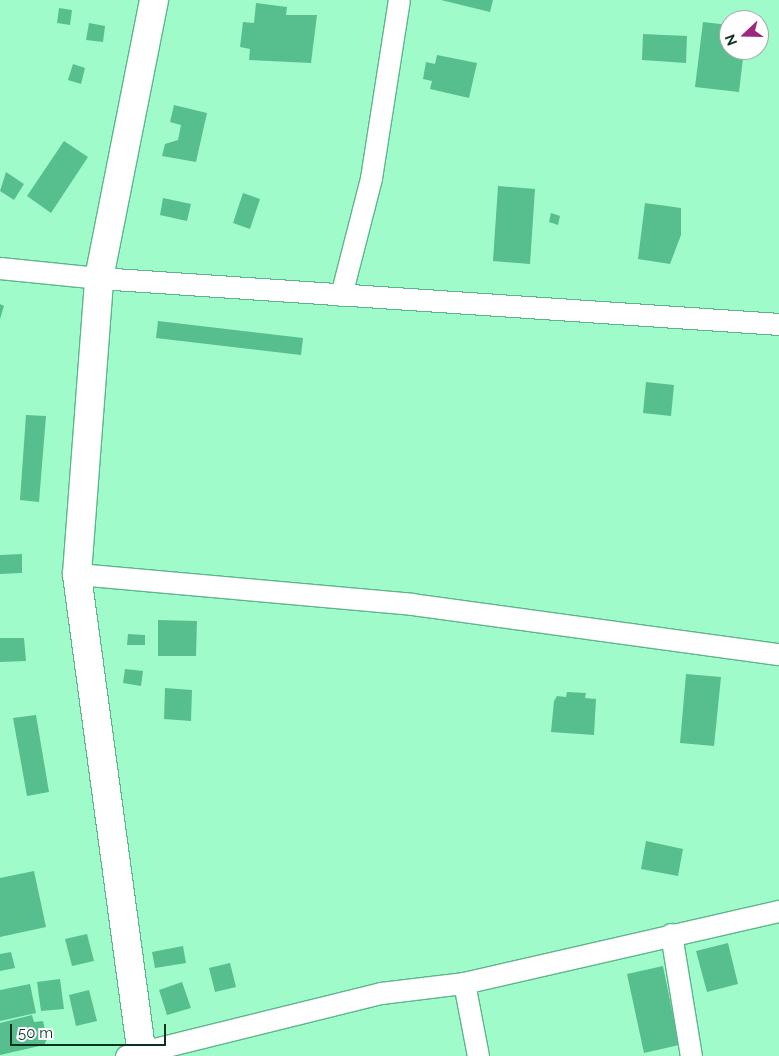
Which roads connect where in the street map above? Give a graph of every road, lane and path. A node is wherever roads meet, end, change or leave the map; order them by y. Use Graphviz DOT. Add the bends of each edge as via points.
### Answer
graph roads {
  1 [pos="154,0"];
  2 [pos="399,0"];
  3 [pos="0,268"];
  4 [pos="99,278"];
  5 [pos="341,295"];
  6 [pos="779,324"];
  7 [pos="77,574"];
  8 [pos="779,654"];
  9 [pos="779,911"];
  10 [pos="671,934"];
  11 [pos="464,983"];
  12 [pos="136,1054"];
  13 [pos="478,1056"];
  14 [pos="691,1056"];
  1 -- 4 [label="street"];
  2 -- 5 [label="street" via="372,178"];
  3 -- 4 [label="street"];
  4 -- 5 [label="street"];
  4 -- 7 [label="street"];
  5 -- 6 [label="street"];
  7 -- 8 [label="street" via="412,604"];
  7 -- 12 [label="street"];
  9 -- 10 [label="street"];
  10 -- 11 [label="street"];
  10 -- 14 [label="street"];
  11 -- 12 [label="street" via="381,993"];
  11 -- 13 [label="street"];
}
